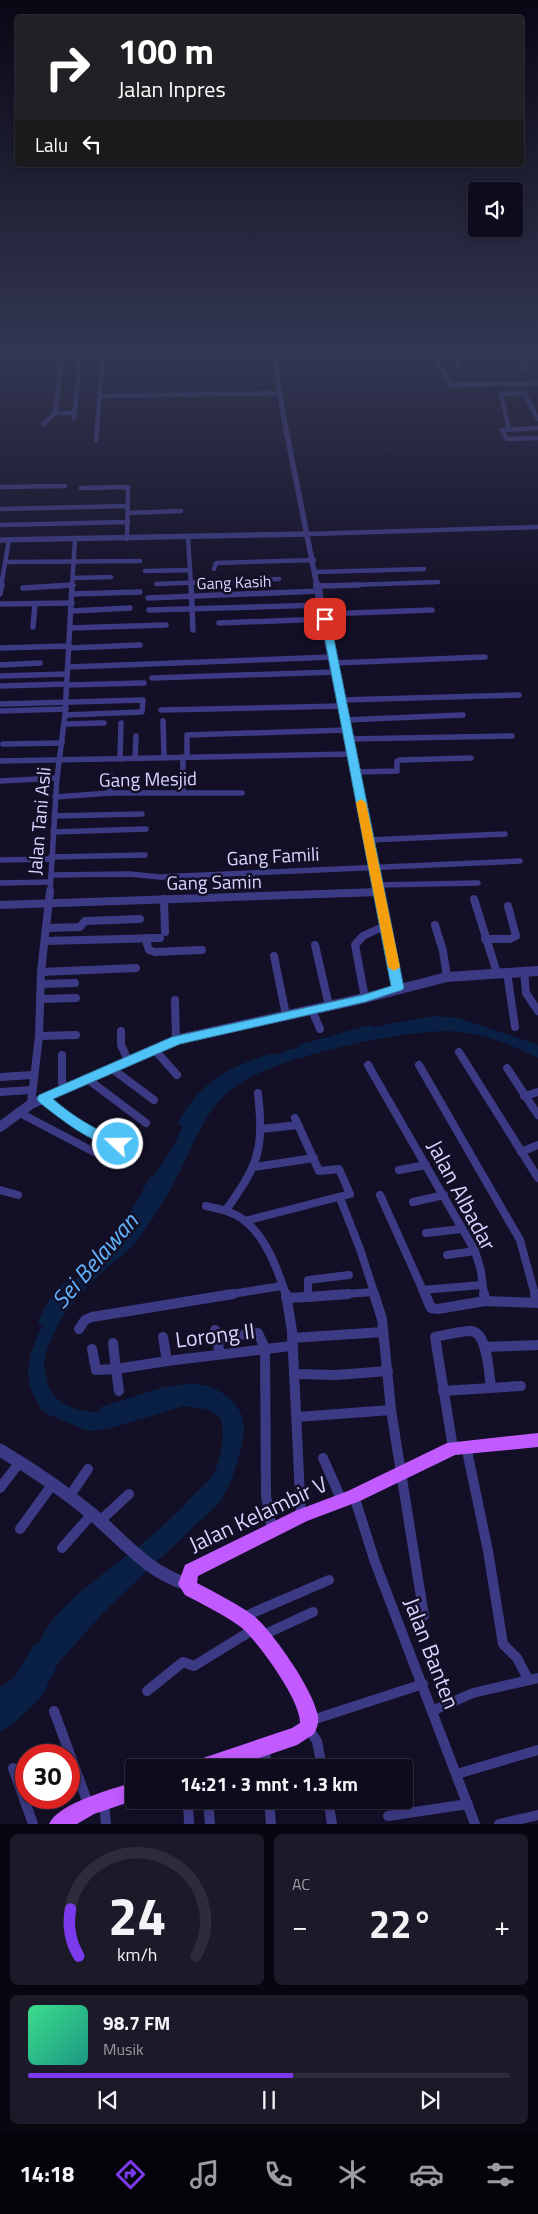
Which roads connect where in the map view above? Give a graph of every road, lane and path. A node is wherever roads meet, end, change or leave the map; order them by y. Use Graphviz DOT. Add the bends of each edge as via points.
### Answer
graph roads {
  1 [pos="289,437"];
  2 [pos="504,437"];
  3 [pos="538,438"];
  4 [pos="65,486"];
  5 [pos="0,487"];
  6 [pos="81,488"];
  7 [pos="128,506"];
  8 [pos="0,509"];
  9 [pos="181,511"];
  10 [pos="128,513"];
  11 [pos="128,522"];
  12 [pos="0,525"];
  13 [pos="538,527"];
  14 [pos="308,534"];
  15 [pos="188,537"];
  16 [pos="127,539"];
  17 [pos="0,540"];
  18 [pos="9,540"];
  19 [pos="75,540"];
  20 [pos="314,560"];
  21 [pos="75,561"];
  22 [pos="140,561"];
  23 [pos="6,562"];
  24 [pos="214,569"];
  25 [pos="424,569"];
  26 [pos="190,570"];
  27 [pos="145,571"];
  28 [pos="316,572"];
  29 [pos="112,577"];
  30 [pos="73,578"];
  31 [pos="279,579"];
  32 [pos="1,582"];
  33 [pos="438,582"];
  34 [pos="190,583"];
  35 [pos="156,584"];
  36 [pos="73,585"];
  37 [pos="23,588"];
  38 [pos="319,589"];
  39 [pos="140,592"];
  40 [pos="0,594"];
  41 [pos="72,594"];
  42 [pos="191,596"];
  43 [pos="148,598"];
  44 [pos="72,603"];
  45 [pos="0,604"];
  46 [pos="35,604"];
  47 [pos="322,605"];
  48 [pos="130,608"];
  49 [pos="192,609"];
  50 [pos="149,610"];
  51 [pos="432,610"];
  52 [pos="71,611"];
  53 [pos="325,617"];
  54 [pos="219,623"];
  55 [pos="166,625"];
  56 [pos="32,626"];
  57 [pos="70,628"];
  58 [pos="194,630"];
  59 [pos="140,645"];
  60 [pos="69,647"];
  61 [pos="0,648"];
  62 [pos="485,657"];
  63 [pos="333,660"];
  64 [pos="40,663"];
  65 [pos="0,665"];
  66 [pos="68,667"];
  67 [pos="336,672"];
  68 [pos="67,674"];
  69 [pos="0,676"];
  70 [pos="152,678"];
  71 [pos="144,683"];
  72 [pos="67,685"];
  73 [pos="0,686"];
  74 [pos="519,695"];
  75 [pos="342,703"];
  76 [pos="0,704"];
  77 [pos="65,709"];
  78 [pos="161,710"];
  79 [pos="0,711"];
  80 [pos="463,715"];
  81 [pos="345,720"];
  82 [pos="162,721"];
  83 [pos="104,723"];
  84 [pos="122,723"];
  85 [pos="64,724"];
  86 [pos="347,730"];
  87 [pos="136,736"];
  88 [pos="512,736"];
  89 [pos="349,739"];
  90 [pos="62,743"];
  91 [pos="3,744"];
  92 [pos="352,754"];
  93 [pos="185,757"];
  94 [pos="120,758"];
  95 [pos="135,758"];
  96 [pos="164,758"];
  97 [pos="471,758"];
  98 [pos="60,760"];
  99 [pos="0,761"];
  100 [pos="355,772"];
  101 [pos="110,775"];
  102 [pos="56,778"];
  103 [pos="0,781"];
  104 [pos="110,793"];
  105 [pos="183,793"];
  106 [pos="242,793"];
  107 [pos="55,797"];
  108 [pos="142,814"];
  109 [pos="54,816"];
  110 [pos="146,829"];
  111 [pos="53,832"];
  112 [pos="504,834"];
  113 [pos="368,840"];
  114 [pos="145,855"];
  115 [pos="51,858"];
  116 [pos="0,860"];
  117 [pos="520,862"];
  118 [pos="374,868"];
  119 [pos="51,878"];
  120 [pos="0,883"];
  121 [pos="478,884"];
  122 [pos="378,889"];
  123 [pos="164,899"];
  124 [pos="474,899"];
  125 [pos="49,903"];
  126 [pos="0,905"];
  127 [pos="508,906"];
  128 [pos="140,919"];
  129 [pos="435,926"];
  130 [pos="46,928"];
  131 [pos="378,929"];
  132 [pos="145,938"];
  133 [pos="485,939"];
  134 [pos="45,941"];
  135 [pos="315,945"];
  136 [pos="202,950"];
  137 [pos="274,956"];
  138 [pos="136,968"];
  139 [pos="524,971"];
  140 [pos="538,971"];
  141 [pos="41,972"];
  142 [pos="507,972"];
  143 [pos="497,973"];
  144 [pos="447,977"];
  145 [pos="75,983"];
  146 [pos="41,984"];
  147 [pos="398,988"];
  148 [pos="76,998"];
  149 [pos="365,998"];
  150 [pos="41,999"];
  151 [pos="175,1000"];
  152 [pos="329,1006"];
  153 [pos="312,1010"];
  154 [pos="538,1012"];
  155 [pos="286,1015"];
  156 [pos="516,1027"];
  157 [pos="320,1030"];
  158 [pos="121,1031"];
  159 [pos="76,1035"];
  160 [pos="39,1036"];
  161 [pos="176,1040"];
  162 [pos="154,1049"];
  163 [pos="459,1052"];
  164 [pos="62,1055"];
  165 [pos="128,1060"];
  166 [pos="368,1065"];
  167 [pos="419,1065"];
  168 [pos="111,1068"];
  169 [pos="507,1068"];
  170 [pos="33,1075"];
  171 [pos="177,1075"];
  172 [pos="0,1077"];
  173 [pos="86,1078"];
  174 [pos="66,1087"];
  175 [pos="32,1090"];
  176 [pos="0,1092"];
  177 [pos="538,1092"];
  178 [pos="258,1093"];
  179 [pos="524,1096"];
  180 [pos="43,1099"];
  181 [pos="154,1100"];
  182 [pos="31,1104"];
  183 [pos="18,1112"];
  184 [pos="538,1115"];
  185 [pos="2,1123"];
  186 [pos="146,1123"];
  187 [pos="261,1129"];
  188 [pos="118,1144"];
  189 [pos="538,1145"];
  190 [pos="521,1152"];
  191 [pos="314,1158"];
  192 [pos="123,1164"];
  193 [pos="426,1165"];
  194 [pos="254,1167"];
  195 [pos="399,1170"];
  196 [pos="538,1178"];
  197 [pos="0,1190"];
  198 [pos="18,1195"];
  199 [pos="380,1195"];
  200 [pos="444,1195"];
  201 [pos="340,1198"];
  202 [pos="413,1202"];
  203 [pos="206,1206"];
  204 [pos="226,1210"];
  205 [pos="245,1221"];
  206 [pos="462,1229"];
  207 [pos="426,1233"];
  208 [pos="474,1251"];
  209 [pos="447,1255"];
  210 [pos="349,1275"];
  211 [pos="482,1285"];
  212 [pos="282,1286"];
  213 [pos="422,1290"];
  214 [pos="374,1292"];
  215 [pos="308,1297"];
  216 [pos="286,1298"];
  217 [pos="485,1301"];
  218 [pos="538,1303"];
  219 [pos="79,1328"];
  220 [pos="383,1332"];
  221 [pos="163,1337"];
  222 [pos="113,1342"];
  223 [pos="292,1342"];
  224 [pos="538,1345"];
  225 [pos="265,1348"];
  226 [pos="485,1348"];
  227 [pos="92,1349"];
  228 [pos="220,1354"];
  229 [pos="167,1361"];
  230 [pos="116,1369"];
  231 [pos="388,1371"];
  232 [pos="294,1374"];
  233 [pos="521,1386"];
  234 [pos="491,1388"];
  235 [pos="119,1391"];
  236 [pos="443,1391"];
  237 [pos="391,1410"];
  238 [pos="297,1417"];
  239 [pos="538,1440"];
  240 [pos="460,1447"];
  241 [pos="0,1450"];
  242 [pos="323,1458"];
  243 [pos="20,1462"];
  244 [pos="88,1469"];
  245 [pos="402,1473"];
  246 [pos="52,1485"];
  247 [pos="0,1488"];
  248 [pos="129,1494"];
  249 [pos="69,1497"];
  250 [pos="348,1498"];
  251 [pos="301,1516"];
  252 [pos="96,1518"];
  253 [pos="20,1529"];
  254 [pos="272,1530"];
  255 [pos="62,1548"];
  256 [pos="329,1580"];
  257 [pos="187,1584"];
  258 [pos="313,1612"];
  259 [pos="424,1616"];
  260 [pos="252,1628"];
  261 [pos="533,1679"];
  262 [pos="423,1684"];
  263 [pos="147,1691"];
  264 [pos="54,1711"];
  265 [pos="432,1711"];
  266 [pos="308,1724"];
  267 [pos="264,1748"];
  268 [pos="538,1750"];
  269 [pos="229,1759"];
  270 [pos="265,1759"];
  271 [pos="320,1759"];
  272 [pos="13,1768"];
  273 [pos="457,1774"];
  274 [pos="125,1794"];
  275 [pos="97,1804"];
  276 [pos="468,1804"];
  277 [pos="188,1809"];
  278 [pos="209,1809"];
  279 [pos="270,1809"];
  280 [pos="330,1809"];
  281 [pos="538,1815"];
  282 [pos="388,1816"];
  283 [pos="34,1824"];
  284 [pos="59,1824"];
  285 [pos="106,1824"];
  286 [pos="189,1824"];
  287 [pos="210,1824"];
  288 [pos="271,1824"];
  289 [pos="332,1824"];
  290 [pos="475,1824"];
  291 [pos="499,1824"];
  1 -- 14 [label="street"];
  2 -- 3 [label="street"];
  4 -- 5 [label="street"];
  6 -- 7 [label="street" via="127,487"];
  7 -- 8 [label="street"];
  7 -- 10 [label="street"];
  9 -- 10 [label="street"];
  10 -- 11 [label="street"];
  11 -- 12 [label="street"];
  11 -- 16 [label="street"];
  13 -- 14 [label="street"];
  14 -- 15 [label="street"];
  14 -- 20 [label="street"];
  15 -- 16 [label="street"];
  15 -- 26 [label="street"];
  16 -- 19 [label="street"];
  17 -- 18 [label="street"];
  18 -- 19 [label="street"];
  18 -- 23 [label="street"];
  19 -- 21 [label="street, Jalan Tani Asli"];
  20 -- 24 [label="street" via="216,563"];
  20 -- 28 [label="street"];
  21 -- 22 [label="street"];
  21 -- 23 [label="street"];
  21 -- 30 [label="street, Jalan Tani Asli"];
  23 -- 32 [label="street"];
  25 -- 28 [label="street"];
  26 -- 27 [label="street"];
  26 -- 34 [label="street"];
  28 -- 38 [label="street"];
  29 -- 30 [label="street"];
  30 -- 36 [label="street, Jalan Tani Asli"];
  31 -- 34 [label="street"];
  32 -- 40 [label="street"];
  33 -- 38 [label="street, Gang Kasih"];
  34 -- 35 [label="street"];
  34 -- 42 [label="street"];
  36 -- 37 [label="street"];
  36 -- 41 [label="street, Jalan Tani Asli"];
  38 -- 42 [label="street, Gang Kasih"];
  38 -- 47 [label="street"];
  39 -- 41 [label="street"];
  41 -- 44 [label="street, Jalan Tani Asli"];
  42 -- 43 [label="street, Gang Kasih"];
  42 -- 49 [label="street"];
  44 -- 46 [label="street"];
  44 -- 52 [label="street, Jalan Tani Asli"];
  45 -- 46 [label="street"];
  46 -- 56 [label="street"];
  47 -- 49 [label="street"];
  47 -- 53 [label="street"];
  48 -- 52 [label="street"];
  49 -- 50 [label="street"];
  49 -- 58 [label="street"];
  51 -- 53 [label="street"];
  52 -- 57 [label="street, Jalan Tani Asli"];
  53 -- 54 [label="street"];
  53 -- 63 [label="street"];
  55 -- 57 [label="street"];
  57 -- 60 [label="street, Jalan Tani Asli"];
  59 -- 60 [label="street"];
  60 -- 61 [label="street"];
  60 -- 66 [label="street, Jalan Tani Asli"];
  62 -- 63 [label="street"];
  63 -- 66 [label="street"];
  63 -- 67 [label="street"];
  64 -- 65 [label="street"];
  66 -- 68 [label="street, Jalan Tani Asli"];
  67 -- 70 [label="street"];
  67 -- 75 [label="street"];
  68 -- 69 [label="street"];
  68 -- 72 [label="street, Jalan Tani Asli"];
  71 -- 72 [label="street"];
  72 -- 73 [label="street"];
  72 -- 77 [label="street, Jalan Tani Asli"];
  74 -- 75 [label="street"];
  75 -- 78 [label="street"];
  75 -- 81 [label="street"];
  76 -- 77 [label="street"];
  77 -- 77 [label="street" via="143,711 141,699"];
  77 -- 79 [label="street"];
  77 -- 85 [label="street, Jalan Tani Asli"];
  80 -- 81 [label="street"];
  81 -- 86 [label="street"];
  82 -- 96 [label="street"];
  83 -- 85 [label="street"];
  84 -- 94 [label="street"];
  85 -- 90 [label="street, Jalan Tani Asli"];
  86 -- 89 [label="street"];
  86 -- 93 [label="street" via="187,735"];
  87 -- 95 [label="street"];
  88 -- 89 [label="street"];
  89 -- 92 [label="street"];
  90 -- 91 [label="street"];
  90 -- 98 [label="street, Jalan Tani Asli"];
  92 -- 93 [label="street"];
  92 -- 100 [label="street"];
  93 -- 96 [label="street"];
  93 -- 105 [label="street"];
  94 -- 95 [label="street"];
  94 -- 98 [label="street"];
  95 -- 96 [label="street"];
  97 -- 100 [label="street" via="398,760 396,772"];
  98 -- 99 [label="street"];
  98 -- 102 [label="street, Jalan Tani Asli"];
  100 -- 113 [label="street"];
  101 -- 104 [label="street"];
  102 -- 103 [label="street"];
  102 -- 107 [label="street, Jalan Tani Asli"];
  104 -- 105 [label="street, Gang Mesjid"];
  104 -- 107 [label="street, Gang Mesjid"];
  105 -- 106 [label="street, Gang Mesjid"];
  107 -- 109 [label="street, Jalan Tani Asli"];
  108 -- 109 [label="street"];
  109 -- 111 [label="street, Jalan Tani Asli"];
  110 -- 111 [label="street"];
  111 -- 115 [label="street, Jalan Tani Asli"];
  112 -- 113 [label="street"];
  113 -- 118 [label="street"];
  114 -- 115 [label="street"];
  115 -- 116 [label="street"];
  115 -- 119 [label="street, Jalan Tani Asli"];
  117 -- 118 [label="street, Gang Famili"];
  118 -- 119 [label="street, Gang Famili"];
  118 -- 122 [label="street"];
  119 -- 120 [label="street, Gang Famili"];
  119 -- 125 [label="street, Jalan Tani Asli"];
  121 -- 122 [label="street, Gang Samin"];
  122 -- 123 [label="street, Gang Samin" via="243,898"];
  122 -- 147 [label="street"];
  123 -- 125 [label="street, Gang Samin"];
  123 -- 132 [label="street" via="162,935"];
  124 -- 133 [label="street"];
  125 -- 126 [label="street, Gang Samin"];
  125 -- 130 [label="street, Jalan Tani Asli"];
  127 -- 133 [label="street" via="516,936"];
  128 -- 130 [label="street" via="85,921 80,927"];
  129 -- 144 [label="street"];
  130 -- 134 [label="street, Jalan Tani Asli"];
  131 -- 149 [label="street" via="354,945"];
  132 -- 134 [label="street"];
  132 -- 136 [label="street" via="149,950 155,952"];
  133 -- 143 [label="street"];
  134 -- 141 [label="street, Jalan Tani Asli"];
  135 -- 152 [label="street"];
  137 -- 155 [label="street"];
  138 -- 141 [label="street"];
  139 -- 140 [label="street"];
  139 -- 142 [label="street"];
  139 -- 154 [label="street" via="526,995"];
  141 -- 146 [label="street, Jalan Tani Asli"];
  142 -- 143 [label="street"];
  142 -- 156 [label="street"];
  143 -- 144 [label="street"];
  144 -- 147 [label="street"];
  145 -- 146 [label="street"];
  146 -- 150 [label="street, Jalan Tani Asli"];
  147 -- 149 [label="street"];
  148 -- 150 [label="street"];
  149 -- 152 [label="street"];
  150 -- 160 [label="street, Jalan Tani Asli"];
  151 -- 161 [label="street"];
  152 -- 153 [label="street"];
  153 -- 155 [label="street"];
  153 -- 157 [label="street"];
  155 -- 161 [label="street"];
  158 -- 165 [label="street" via="121,1044"];
  159 -- 160 [label="street"];
  160 -- 170 [label="street, Jalan Tani Asli"];
  161 -- 162 [label="street"];
  162 -- 165 [label="street"];
  162 -- 171 [label="street"];
  163 -- 190 [label="street"];
  164 -- 174 [label="street" via="62,1084"];
  165 -- 168 [label="street"];
  166 -- 193 [label="street, Jalan Albadar"];
  167 -- 218 [label="street" via="520,1240"];
  168 -- 173 [label="street"];
  168 -- 181 [label="street"];
  169 -- 179 [label="street"];
  170 -- 172 [label="street"];
  170 -- 175 [label="street, Jalan Tani Asli"];
  173 -- 174 [label="street"];
  173 -- 186 [label="street"];
  174 -- 180 [label="street"];
  175 -- 176 [label="street"];
  175 -- 182 [label="street, Jalan Tani Asli"];
  177 -- 179 [label="street"];
  178 -- 187 [label="street"];
  179 -- 184 [label="street"];
  180 -- 182 [label="street"];
  180 -- 188 [label="street" via="91,1134"];
  182 -- 183 [label="street"];
  183 -- 185 [label="street"];
  183 -- 192 [label="street"];
  187 -- 191 [label="street" via="296,1121"];
  187 -- 194 [label="street" via="259,1156"];
  189 -- 190 [label="street"];
  190 -- 196 [label="street"];
  191 -- 194 [label="street"];
  191 -- 201 [label="street" via="320,1171 337,1168 341,1171 350,1194"];
  193 -- 195 [label="street"];
  193 -- 200 [label="street, Jalan Albadar"];
  194 -- 204 [label="street"];
  197 -- 198 [label="street"];
  199 -- 213 [label="street"];
  200 -- 202 [label="street"];
  200 -- 206 [label="street, Jalan Albadar"];
  201 -- 205 [label="street"];
  201 -- 214 [label="street"];
  203 -- 204 [label="street"];
  204 -- 205 [label="street"];
  205 -- 212 [label="street" via="265,1245"];
  206 -- 207 [label="street"];
  206 -- 208 [label="street, Jalan Albadar"];
  208 -- 209 [label="street"];
  208 -- 211 [label="street, Jalan Albadar"];
  210 -- 215 [label="street" via="310,1279 307,1282"];
  211 -- 213 [label="street"];
  211 -- 217 [label="street, Jalan Albadar"];
  212 -- 216 [label="street"];
  212 -- 219 [label="street" via="92,1317"];
  213 -- 217 [label="street" via="433,1308"];
  214 -- 215 [label="street"];
  214 -- 220 [label="street"];
  215 -- 216 [label="street"];
  216 -- 223 [label="street"];
  217 -- 218 [label="street"];
  220 -- 223 [label="street, Lorong II"];
  220 -- 231 [label="street"];
  221 -- 229 [label="street, Lorong II"];
  222 -- 230 [label="street"];
  223 -- 225 [label="street, Lorong II"];
  223 -- 232 [label="street"];
  224 -- 226 [label="street"];
  225 -- 228 [label="street, Lorong II"];
  225 -- 228 [label="street" via="258,1333 217,1334"];
  225 -- 254 [label="street" via="266,1496"];
  226 -- 234 [label="street"];
  226 -- 236 [label="street" via="482,1337 472,1331 435,1336"];
  227 -- 230 [label="street" via="96,1370"];
  228 -- 229 [label="street, Lorong II"];
  229 -- 230 [label="street"];
  230 -- 235 [label="street"];
  231 -- 232 [label="street"];
  231 -- 237 [label="street"];
  232 -- 238 [label="street"];
  233 -- 234 [label="street"];
  234 -- 236 [label="street"];
  236 -- 240 [label="street"];
  237 -- 238 [label="street"];
  237 -- 245 [label="street"];
  238 -- 251 [label="street"];
  239 -- 240 [label="main road, Jalan Kelambir V"];
  240 -- 245 [label="main road, Jalan Kelambir V"];
  240 -- 261 [label="street" via="488,1551 502,1644"];
  241 -- 243 [label="street"];
  242 -- 250 [label="street, Jalan Banten"];
  243 -- 246 [label="street"];
  243 -- 247 [label="street"];
  244 -- 249 [label="street"];
  245 -- 250 [label="main road, Jalan Kelambir V"];
  245 -- 259 [label="street"];
  246 -- 249 [label="street"];
  246 -- 253 [label="street"];
  248 -- 252 [label="street"];
  249 -- 252 [label="street"];
  250 -- 251 [label="main road, Jalan Kelambir V"];
  250 -- 262 [label="street, Jalan Banten"];
  251 -- 254 [label="main road, Jalan Kelambir V"];
  252 -- 255 [label="street"];
  252 -- 257 [label="street" via="152,1568"];
  254 -- 257 [label="main road, Jalan Kelambir V" via="195,1568 188,1575"];
  256 -- 260 [label="street"];
  257 -- 260 [label="main road, Jalan Kelambir V"];
  258 -- 260 [label="street"];
  260 -- 263 [label="street" via="194,1666 183,1662"];
  260 -- 266 [label="main road, Jalan Kelambir V" via="301,1697 308,1711"];
  261 -- 265 [label="street" via="473,1693"];
  262 -- 265 [label="street, Jalan Banten"];
  262 -- 266 [label="street"];
  264 -- 275 [label="street"];
  265 -- 273 [label="street, Jalan Banten"];
  266 -- 267 [label="main road" via="297,1736"];
  266 -- 271 [label="street" via="317,1741"];
  267 -- 269 [label="main road"];
  267 -- 270 [label="street"];
  268 -- 273 [label="street"];
  272 -- 283 [label="street"];
  273 -- 276 [label="street, Jalan Banten"];
  274 -- 275 [label="main road"];
  275 -- 284 [label="main road"];
  275 -- 285 [label="street"];
  276 -- 282 [label="street"];
  276 -- 290 [label="street, Jalan Banten"];
  277 -- 286 [label="street"];
  278 -- 287 [label="street"];
  279 -- 288 [label="street"];
  280 -- 289 [label="street"];
  281 -- 291 [label="street"];
}
